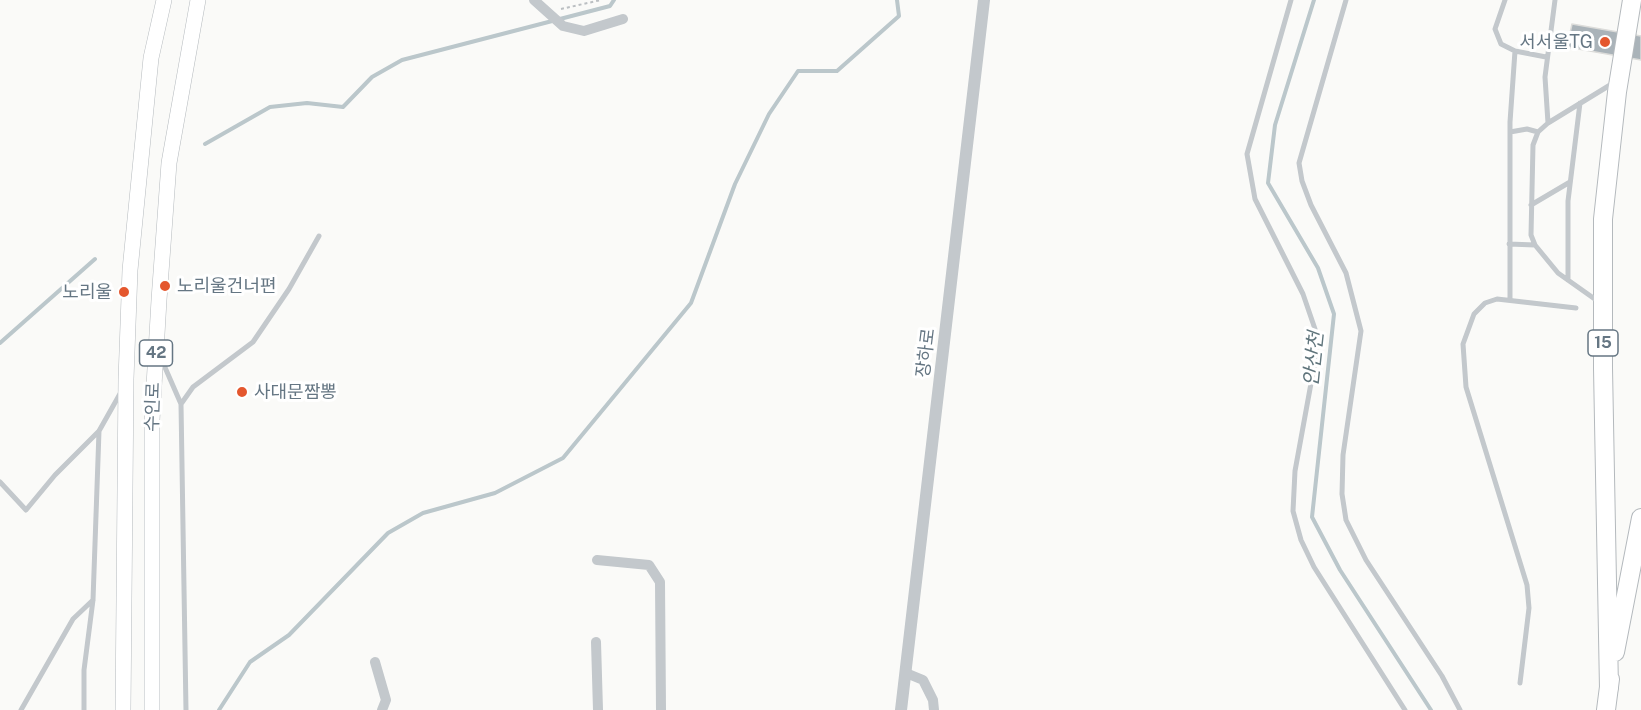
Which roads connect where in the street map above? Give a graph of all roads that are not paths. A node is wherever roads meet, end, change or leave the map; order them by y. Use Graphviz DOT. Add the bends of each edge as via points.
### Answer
graph roads {
  1 [pos="164,0"];
  2 [pos="198,0"];
  3 [pos="534,0"];
  4 [pos="984,0"];
  5 [pos="1291,0"];
  6 [pos="1346,0"];
  7 [pos="1505,0"];
  8 [pos="1555,0"];
  9 [pos="1632,0"];
  10 [pos="623,20"];
  11 [pos="1515,51"];
  12 [pos="1546,57"];
  13 [pos="1619,80"];
  14 [pos="1580,103"];
  15 [pos="1548,123"];
  16 [pos="1510,132"];
  17 [pos="1538,132"];
  18 [pos="1570,182"];
  19 [pos="1531,205"];
  20 [pos="319,236"];
  21 [pos="1509,244"];
  22 [pos="1535,245"];
  23 [pos="1568,280"];
  24 [pos="1510,300"];
  25 [pos="1603,304"];
  26 [pos="1576,308"];
  27 [pos="156,346"];
  28 [pos="126,380"];
  29 [pos="181,404"];
  30 [pos="99,431"];
  31 [pos="0,482"];
  32 [pos="1641,518"];
  33 [pos="597,560"];
  34 [pos="93,600"];
  35 [pos="596,642"];
  36 [pos="375,662"];
  37 [pos="906,673"];
  38 [pos="1520,683"];
  39 [pos="1609,689"];
  40 [pos="21,710"];
  41 [pos="84,710"];
  42 [pos="123,710"];
  43 [pos="152,710"];
  44 [pos="186,710"];
  45 [pos="382,710"];
  46 [pos="598,710"];
  47 [pos="661,710"];
  48 [pos="901,710"];
  49 [pos="934,710"];
  50 [pos="1405,710"];
  51 [pos="1460,710"];
  52 [pos="1606,710"];
  1 -- 28 [label="main road, 수인로 / 42" via="152,58 131,259"];
  2 -- 27 [label="main road, 수인로 / 42" via="169,163"];
  3 -- 10 [label="street" via="563,26 584,31"];
  4 -- 37 [label="street, 장하로"];
  5 -- 50 [label="lane" via="1247,154 1255,199 1303,294 1315,329 1316,356 1295,471 1293,511 1314,567"];
  6 -- 51 [label="lane" via="1299,163 1311,205 1346,273 1361,331 1343,455 1346,520 1366,560"];
  7 -- 11 [label="lane" via="1495,28 1501,44"];
  8 -- 12 [label="lane"];
  9 -- 13 [label="highway, 15"];
  11 -- 12 [label="lane"];
  11 -- 16 [label="lane"];
  12 -- 15 [label="lane"];
  13 -- 14 [label="lane"];
  13 -- 25 [label="highway, 15" via="1603,219"];
  14 -- 15 [label="lane"];
  14 -- 18 [label="lane"];
  15 -- 17 [label="lane"];
  16 -- 17 [label="lane"];
  16 -- 21 [label="lane"];
  17 -- 19 [label="lane" via="1533,145"];
  18 -- 19 [label="lane"];
  18 -- 23 [label="lane"];
  19 -- 22 [label="lane"];
  20 -- 29 [label="lane" via="289,290 253,342 193,387"];
  21 -- 22 [label="lane"];
  21 -- 24 [label="lane"];
  22 -- 23 [label="lane"];
  23 -- 25 [label="lane"];
  24 -- 26 [label="lane"];
  24 -- 38 [label="lane" via="1485,303 1474,314 1463,344 1466,387 1527,585 1529,608"];
  25 -- 39 [label="highway, 15"];
  27 -- 29 [label="lane"];
  27 -- 43 [label="main road, 수인로 / 42" via="152,420"];
  28 -- 30 [label="lane"];
  28 -- 42 [label="main road, 수인로 / 42"];
  29 -- 44 [label="lane"];
  30 -- 31 [label="lane" via="26,510"];
  30 -- 34 [label="lane"];
  32 -- 39 [label="highway, 15"];
  33 -- 47 [label="street" via="649,565 660,582"];
  34 -- 40 [label="lane" via="73,619"];
  34 -- 41 [label="lane" via="84,670"];
  35 -- 46 [label="street"];
  36 -- 45 [label="street" via="386,700"];
  37 -- 48 [label="street, 장하로"];
  37 -- 49 [label="street" via="923,680"];
  39 -- 52 [label="highway, 15"];
}
